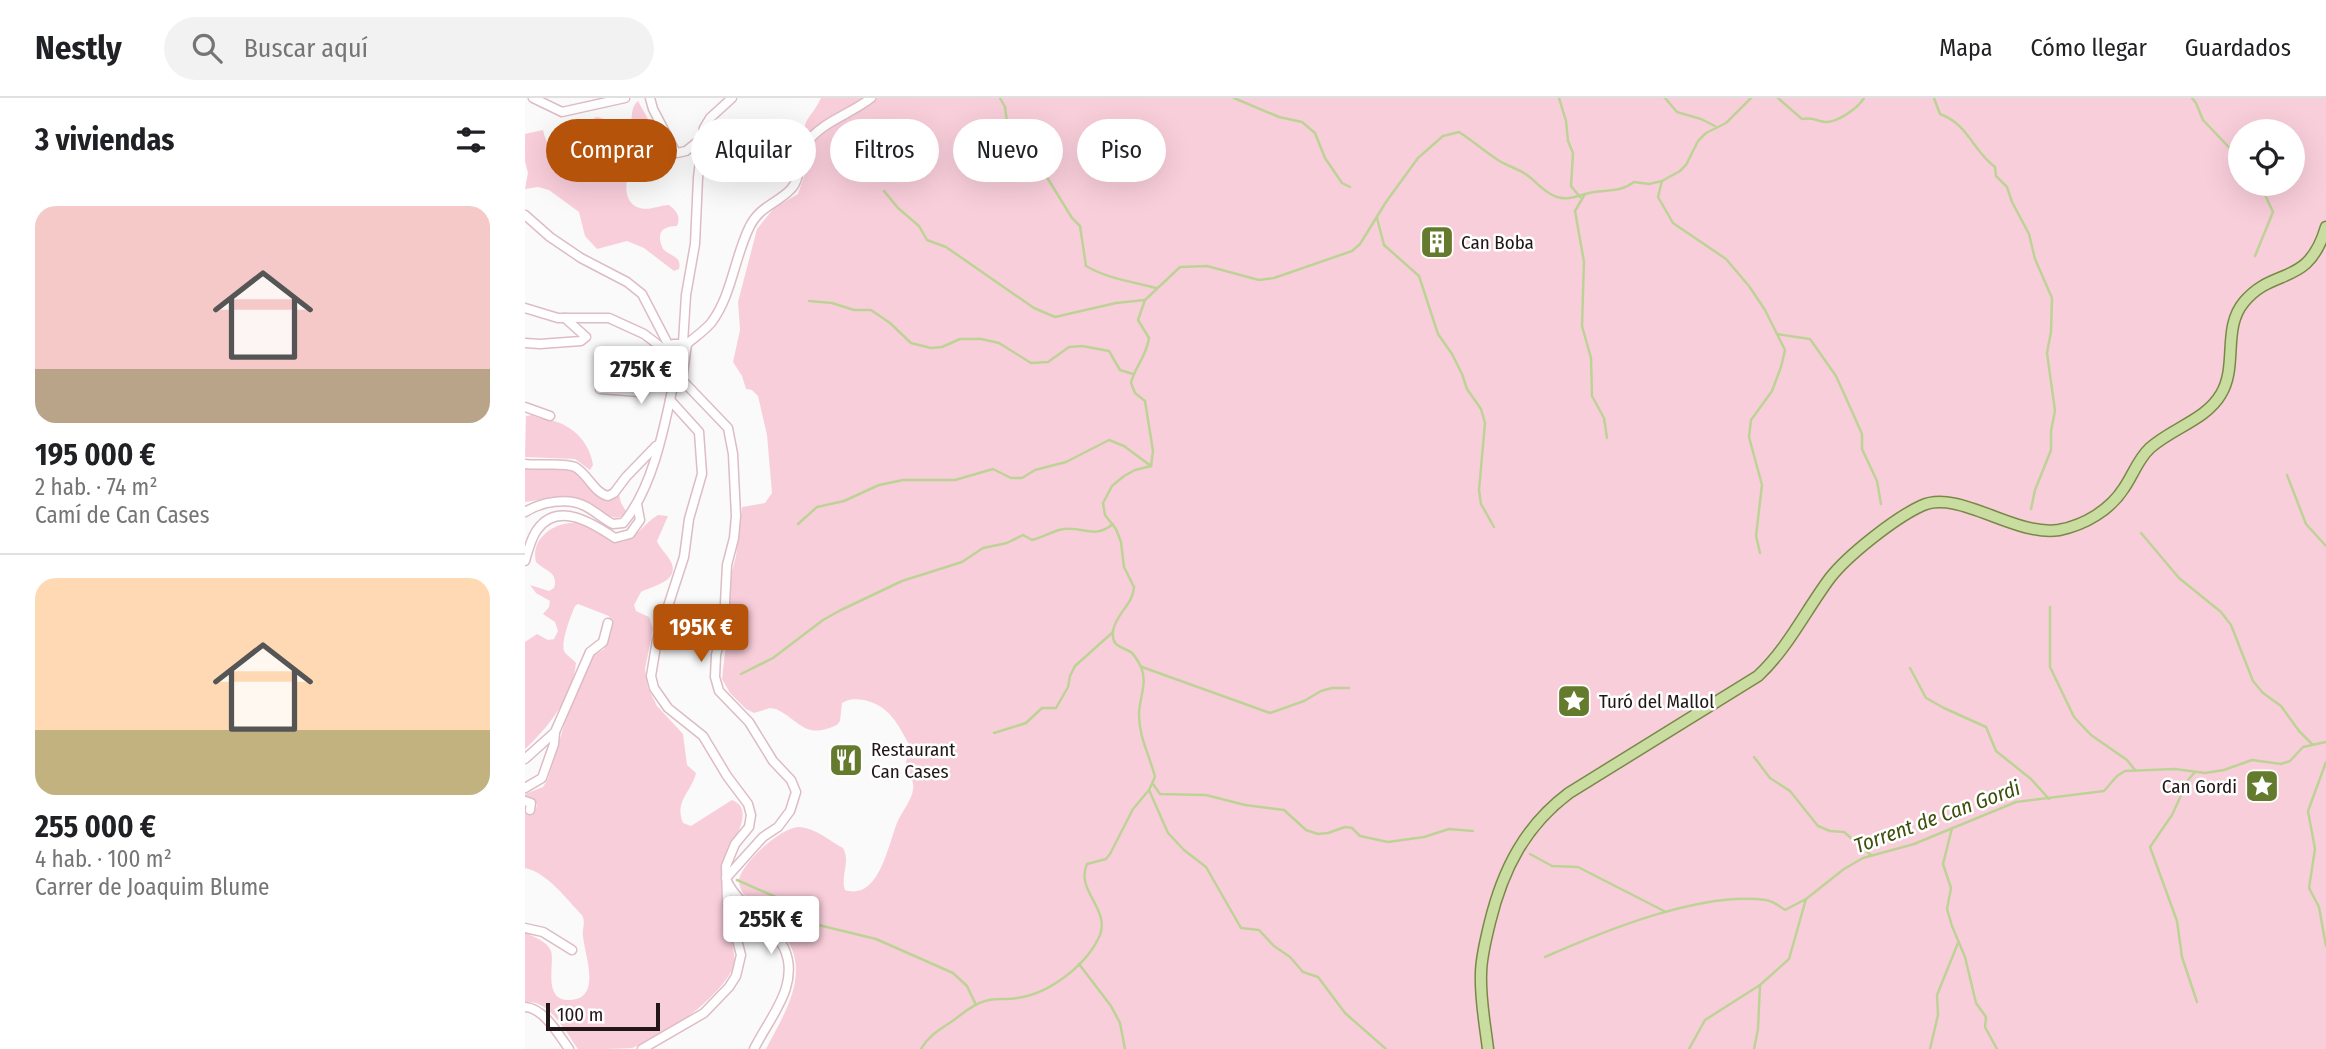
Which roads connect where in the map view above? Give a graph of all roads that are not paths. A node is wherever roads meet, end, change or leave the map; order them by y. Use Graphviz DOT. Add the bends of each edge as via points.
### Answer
graph roads {
  1 [pos="533,98"];
  2 [pos="625,98"];
  3 [pos="650,98"];
  4 [pos="732,98"];
  5 [pos="871,98"];
  6 [pos="709,119"];
  7 [pos="691,146"];
  8 [pos="699,182"];
  9 [pos="525,215"];
  10 [pos="2326,227"];
  11 [pos="525,308"];
  12 [pos="565,318"];
  13 [pos="525,343"];
  14 [pos="685,344"];
  15 [pos="667,348"];
  16 [pos="674,378"];
  17 [pos="600,389"];
  18 [pos="670,400"];
  19 [pos="525,407"];
  20 [pos="550,416"];
  21 [pos="659,442"];
  22 [pos="525,464"];
  23 [pos="637,504"];
  24 [pos="525,512"];
  25 [pos="525,561"];
  26 [pos="608,623"];
  27 [pos="555,732"];
  28 [pos="525,759"];
  29 [pos="525,788"];
  30 [pos="525,801"];
  31 [pos="530,810"];
  32 [pos="726,878"];
  33 [pos="525,928"];
  34 [pos="572,950"];
  35 [pos="525,1007"];
  36 [pos="569,1049"];
  37 [pos="642,1049"];
  38 [pos="754,1049"];
  39 [pos="1488,1049"];
  1 -- 2 [label="street" via="562,112"];
  3 -- 7 [label="street" via="674,151"];
  4 -- 6 [label="street"];
  5 -- 14 [label="street" via="806,144 795,185 757,215 721,306 709,325"];
  8 -- 14 [label="street"];
  9 -- 15 [label="street" via="555,241 642,294"];
  10 -- 39 [label="main road" via="2308,263 2256,292 2239,310 2227,378 2218,398 2150,449 2111,505 2072,527 2046,531 1969,508 1940,502 1923,505 1839,568 1758,676 1569,793 1542,815 1506,871 1488,931 1481,972"];
  11 -- 12 [label="street"];
  12 -- 13 [label="street" via="586,337 582,341"];
  12 -- 15 [label="street" via="609,318"];
  14 -- 15 [label="street"];
  14 -- 16 [label="street"];
  15 -- 16 [label="street" via="663,360"];
  16 -- 17 [label="street" via="639,392"];
  16 -- 18 [label="street"];
  16 -- 32 [label="street" via="728,428 733,454 735,527 716,654 719,691 749,722 796,792 778,827"];
  18 -- 21 [label="street"];
  18 -- 32 [label="street" via="699,432 702,474 651,677 668,708 703,736 748,804 749,827 730,853"];
  19 -- 20 [label="street"];
  21 -- 22 [label="street" via="608,496 572,466"];
  21 -- 23 [label="street"];
  23 -- 24 [label="street" via="619,525 576,503 551,503"];
  23 -- 25 [label="street" via="640,520 630,534 615,538 575,516 547,520 536,530"];
  26 -- 27 [label="street" via="603,642 590,652"];
  27 -- 28 [label="street"];
  27 -- 29 [label="street" via="542,778"];
  30 -- 31 [label="street" via="531,803"];
  32 -- 37 [label="street" via="727,902 741,955 736,975 704,1013"];
  32 -- 38 [label="street" via="786,953 783,998"];
  33 -- 34 [label="street" via="543,932"];
  35 -- 36 [label="street" via="540,1013"];
}
